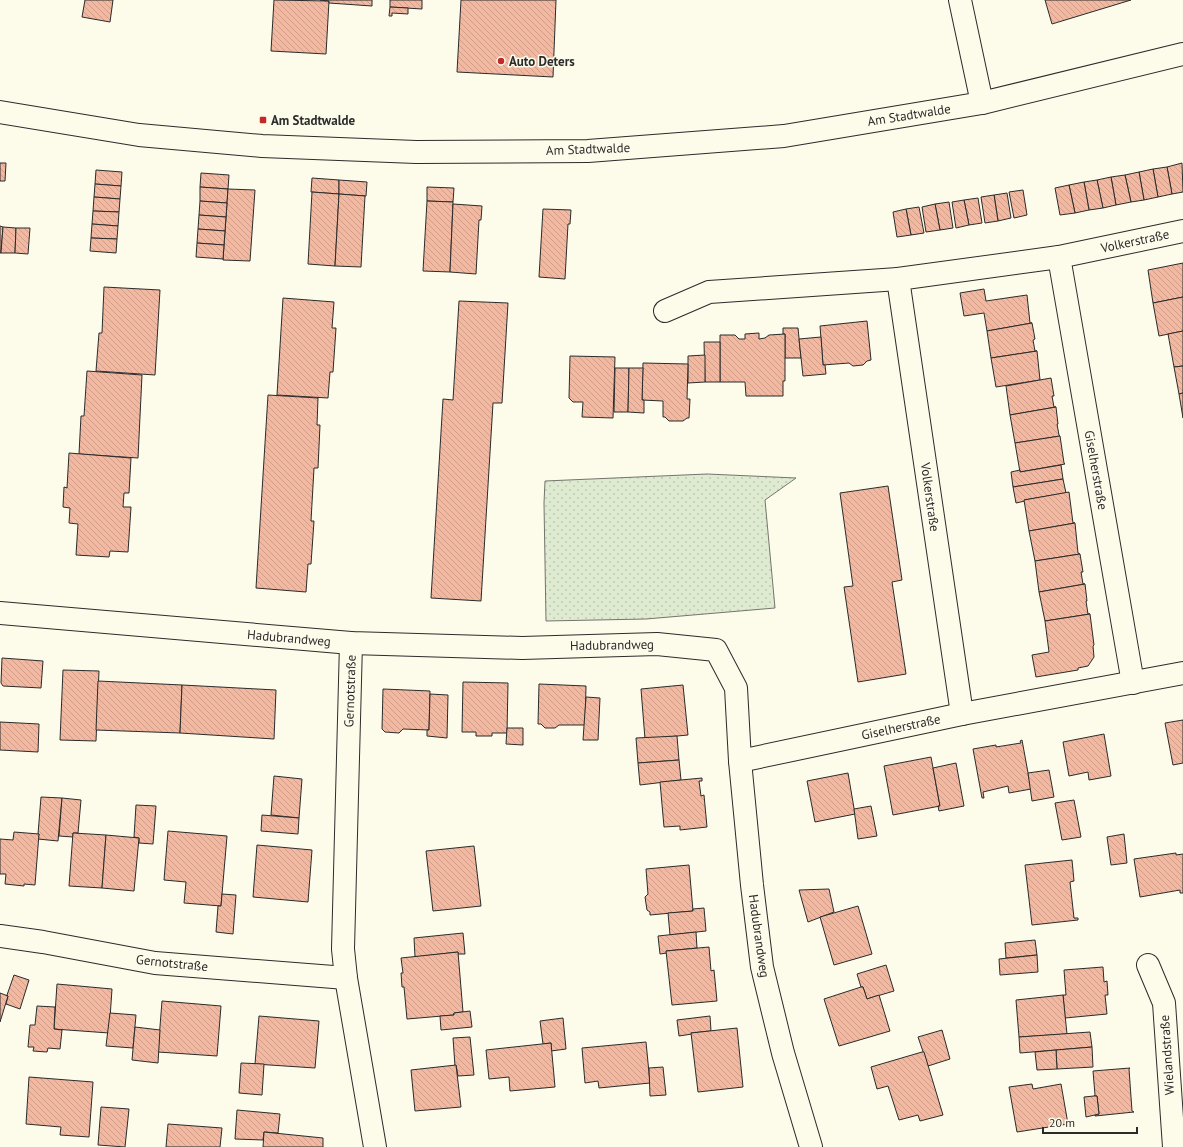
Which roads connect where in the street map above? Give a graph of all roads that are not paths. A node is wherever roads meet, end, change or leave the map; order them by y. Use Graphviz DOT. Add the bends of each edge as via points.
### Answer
graph roads {
  1 [pos="960,0"];
  2 [pos="1183,54"];
  3 [pos="982,103"];
  4 [pos="0,112"];
  5 [pos="1183,231"];
  6 [pos="1059,257"];
  7 [pos="898,279"];
  8 [pos="665,311"];
  9 [pos="0,613"];
  10 [pos="351,643"];
  11 [pos="1183,674"];
  12 [pos="1133,683"];
  13 [pos="962,714"];
  14 [pos="740,761"];
  15 [pos="0,936"];
  16 [pos="1148,965"];
  17 [pos="346,978"];
  18 [pos="375,1147"];
  19 [pos="812,1147"];
  20 [pos="1174,1147"];
  1 -- 3 [label="street"];
  2 -- 3 [label="street, Am Stadtwalde"];
  3 -- 4 [label="street, Am Stadtwalde" via="784,136 588,151 416,152 262,146 139,135"];
  5 -- 6 [label="street, Volkerstraße"];
  6 -- 7 [label="street, Volkerstraße"];
  6 -- 12 [label="street, Giselherstraße"];
  7 -- 8 [label="street, Volkerstraße" via="709,292"];
  7 -- 13 [label="street, Volkerstraße"];
  9 -- 10 [label="street, Hadubrandweg"];
  10 -- 14 [label="street, Hadubrandweg" via="522,648 657,644 716,650 736,688"];
  10 -- 17 [label="street, Gernotstraße" via="343,949"];
  11 -- 12 [label="street, Giselherstraße"];
  12 -- 13 [label="street, Giselherstraße"];
  13 -- 14 [label="street, Giselherstraße"];
  14 -- 19 [label="street, Hadubrandweg" via="762,967 783,1053"];
  15 -- 17 [label="street, Gernotstraße" via="155,963"];
  16 -- 20 [label="street, Wielandstraße" via="1164,1003"];
  17 -- 18 [label="street, Gernotstraße"];
}
